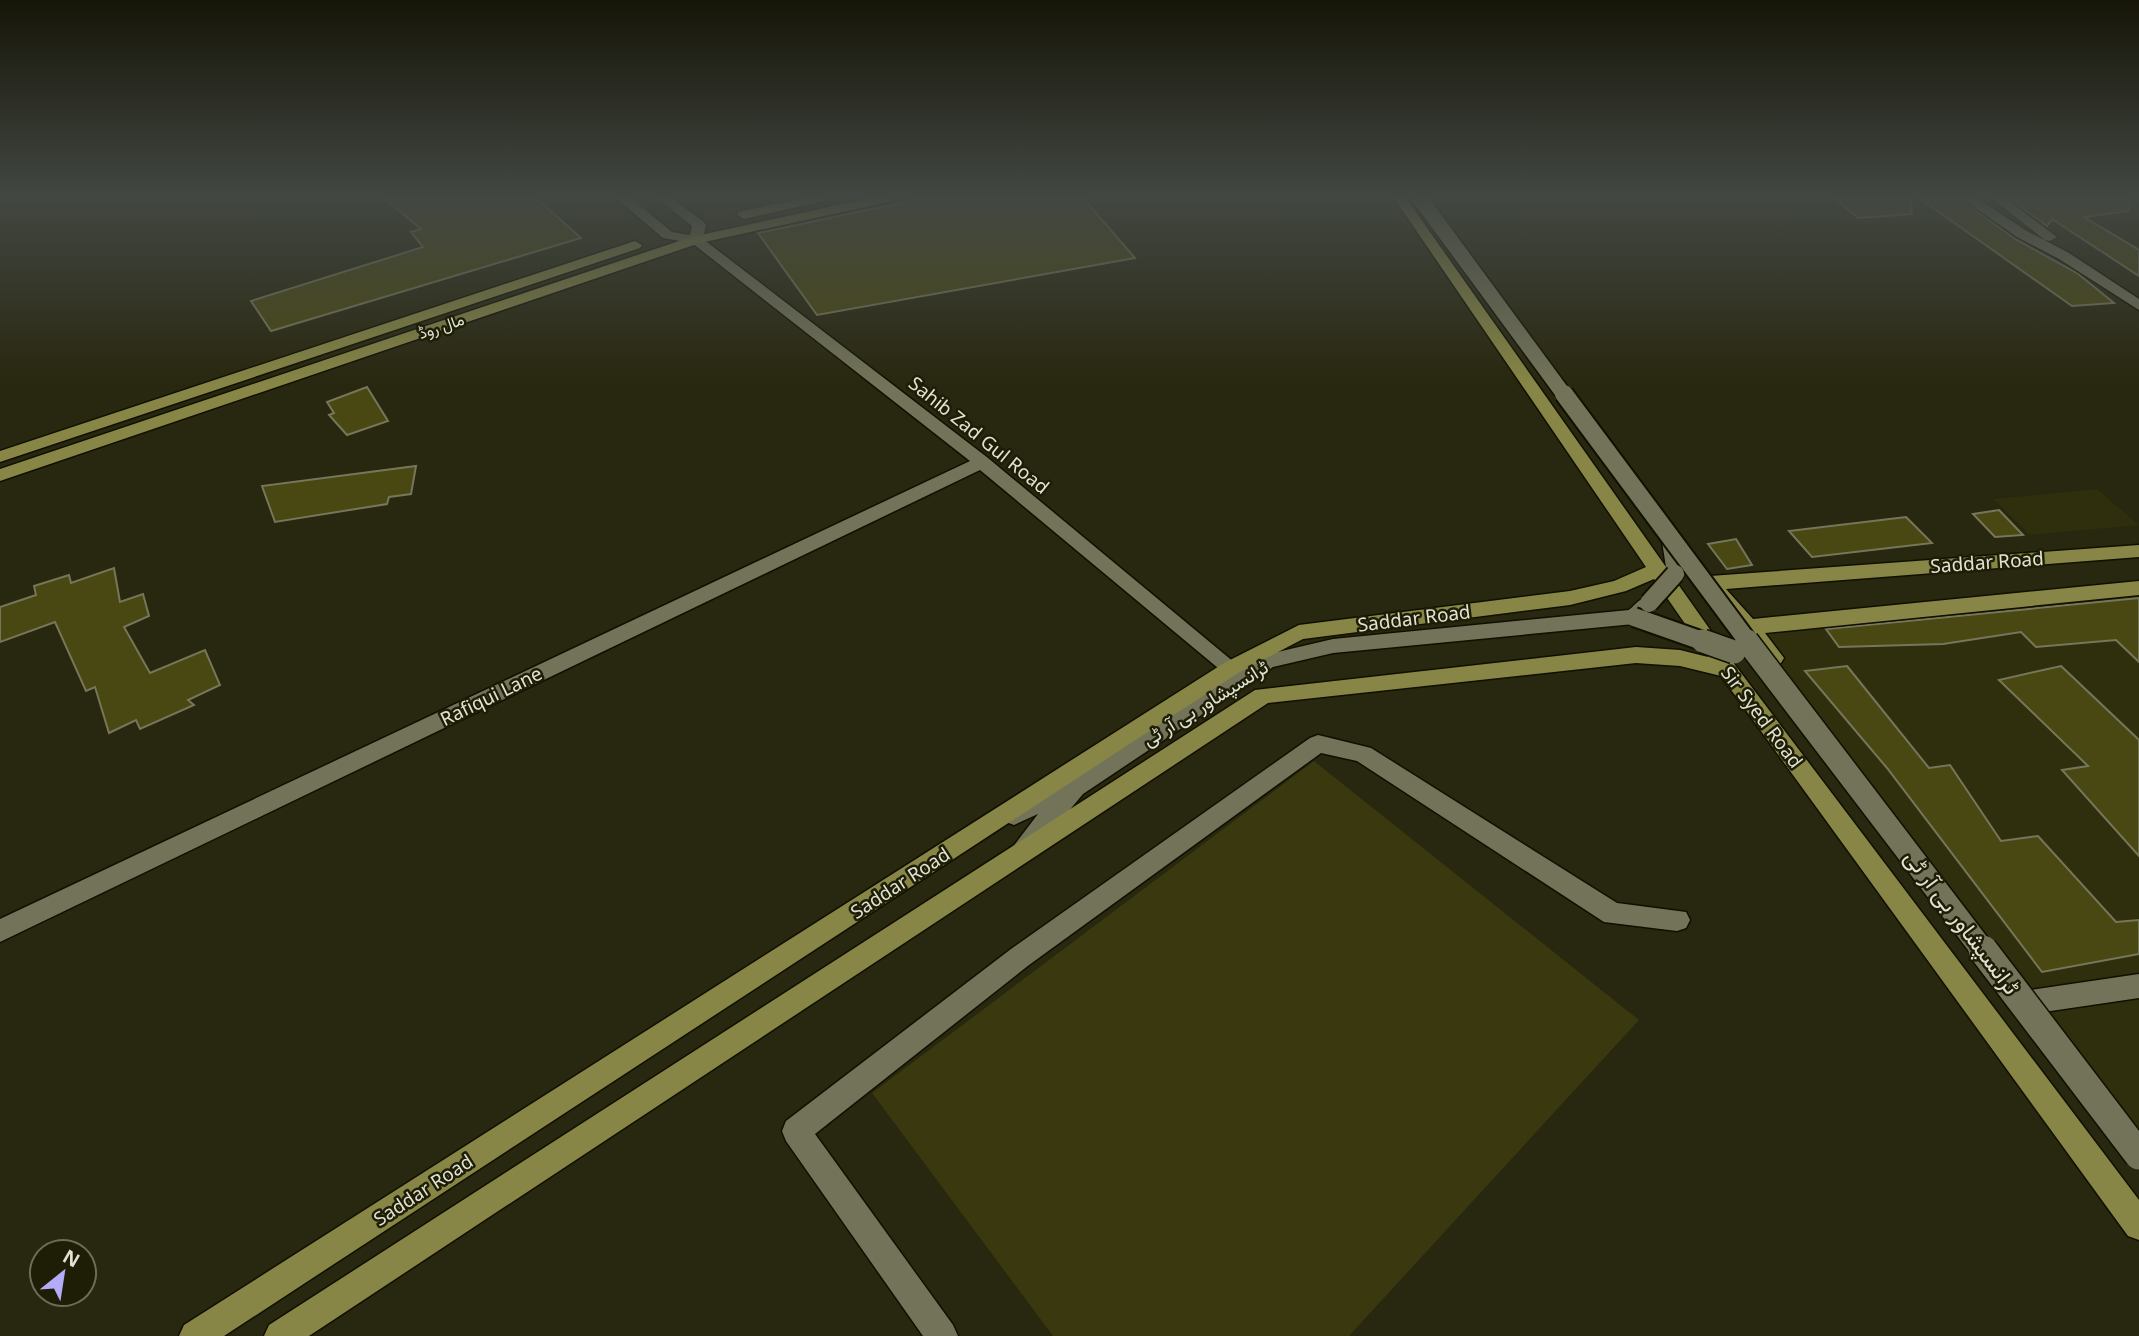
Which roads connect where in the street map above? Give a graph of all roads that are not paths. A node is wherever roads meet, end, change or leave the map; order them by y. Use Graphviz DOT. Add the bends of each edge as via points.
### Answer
graph roads {
  1 [pos="589,260"];
  2 [pos="619,260"];
  3 [pos="732,260"];
  4 [pos="1452,260"];
  5 [pos="1462,260"];
  6 [pos="1466,260"];
  7 [pos="2071,260"];
  8 [pos="2139,306"];
  9 [pos="1530,341"];
  10 [pos="1501,344"];
  11 [pos="0,457"];
  12 [pos="982,462"];
  13 [pos="0,475"];
  14 [pos="1671,541"];
  15 [pos="2139,551"];
  16 [pos="1657,570"];
  17 [pos="1710,583"];
  18 [pos="2139,587"];
  19 [pos="1642,610"];
  20 [pos="1751,627"];
  21 [pos="1231,668"];
  22 [pos="1728,670"];
  23 [pos="1786,689"];
  24 [pos="1842,749"];
  25 [pos="1791,755"];
  26 [pos="1077,786"];
  27 [pos="988,827"];
  28 [pos="1023,850"];
  29 [pos="1677,920"];
  30 [pos="0,931"];
  31 [pos="2139,986"];
  32 [pos="2030,1002"];
  33 [pos="2139,1143"];
  34 [pos="2139,1155"];
  35 [pos="2139,1225"];
  36 [pos="195,1336"];
  37 [pos="280,1336"];
  38 [pos="942,1336"];
  1 -- 11 [label="main road, مال روڈ"];
  2 -- 13 [label="main road, مال روڈ"];
  3 -- 12 [label="street, Sahib Zad Gul Road"];
  4 -- 10 [label="main road, Sir Syed Road"];
  5 -- 14 [label="street, ٹرانسپشاور بی آر ٹی, bridge"];
  6 -- 9 [label="main road"];
  7 -- 8 [label="street"];
  9 -- 10 [label="main road"];
  9 -- 17 [label="main road"];
  10 -- 16 [label="main road, Sir Syed Road"];
  12 -- 21 [label="street, Sahib Zad Gul Road"];
  12 -- 30 [label="street, Rafiqui Lane"];
  14 -- 19 [label="street, bridge" via="1675,574"];
  14 -- 23 [label="street, ٹرانسپشاور بی آر ٹی, bridge"];
  15 -- 17 [label="main road, Saddar Road"];
  16 -- 21 [label="main road, Saddar Road" via="1619,586 1570,598 1299,632"];
  16 -- 22 [label="main road, Sir Syed Road"];
  17 -- 20 [label="main road"];
  18 -- 20 [label="main road, Saddar Road"];
  19 -- 23 [label="street, ٹرانسپشاور بی آر ٹی, bridge" via="1734,652"];
  19 -- 26 [label="street, ٹرانسپشاور بی آر ٹی" via="1333,646 1268,661"];
  20 -- 24 [label="main road"];
  21 -- 27 [label="main road, Saddar Road"];
  22 -- 25 [label="main road, Sir Syed Road"];
  22 -- 28 [label="main road, Saddar Road" via="1680,658 1636,654 1263,696"];
  23 -- 34 [label="street, ٹرانسپشاور بی آر ٹی, bridge"];
  24 -- 25 [label="main road"];
  24 -- 32 [label="main road"];
  25 -- 35 [label="main road, Sir Syed Road"];
  26 -- 27 [label="street, ٹرانسپشاور بی آر ٹی"];
  26 -- 28 [label="street, ٹرانسپشاور بی آر ٹی"];
  27 -- 36 [label="main road, Saddar Road"];
  28 -- 37 [label="main road, Saddar Road"];
  29 -- 38 [label="street" via="1612,914 1363,754 1318,744 1020,957 796,1130"];
  31 -- 32 [label="street"];
  32 -- 33 [label="main road"];
}
